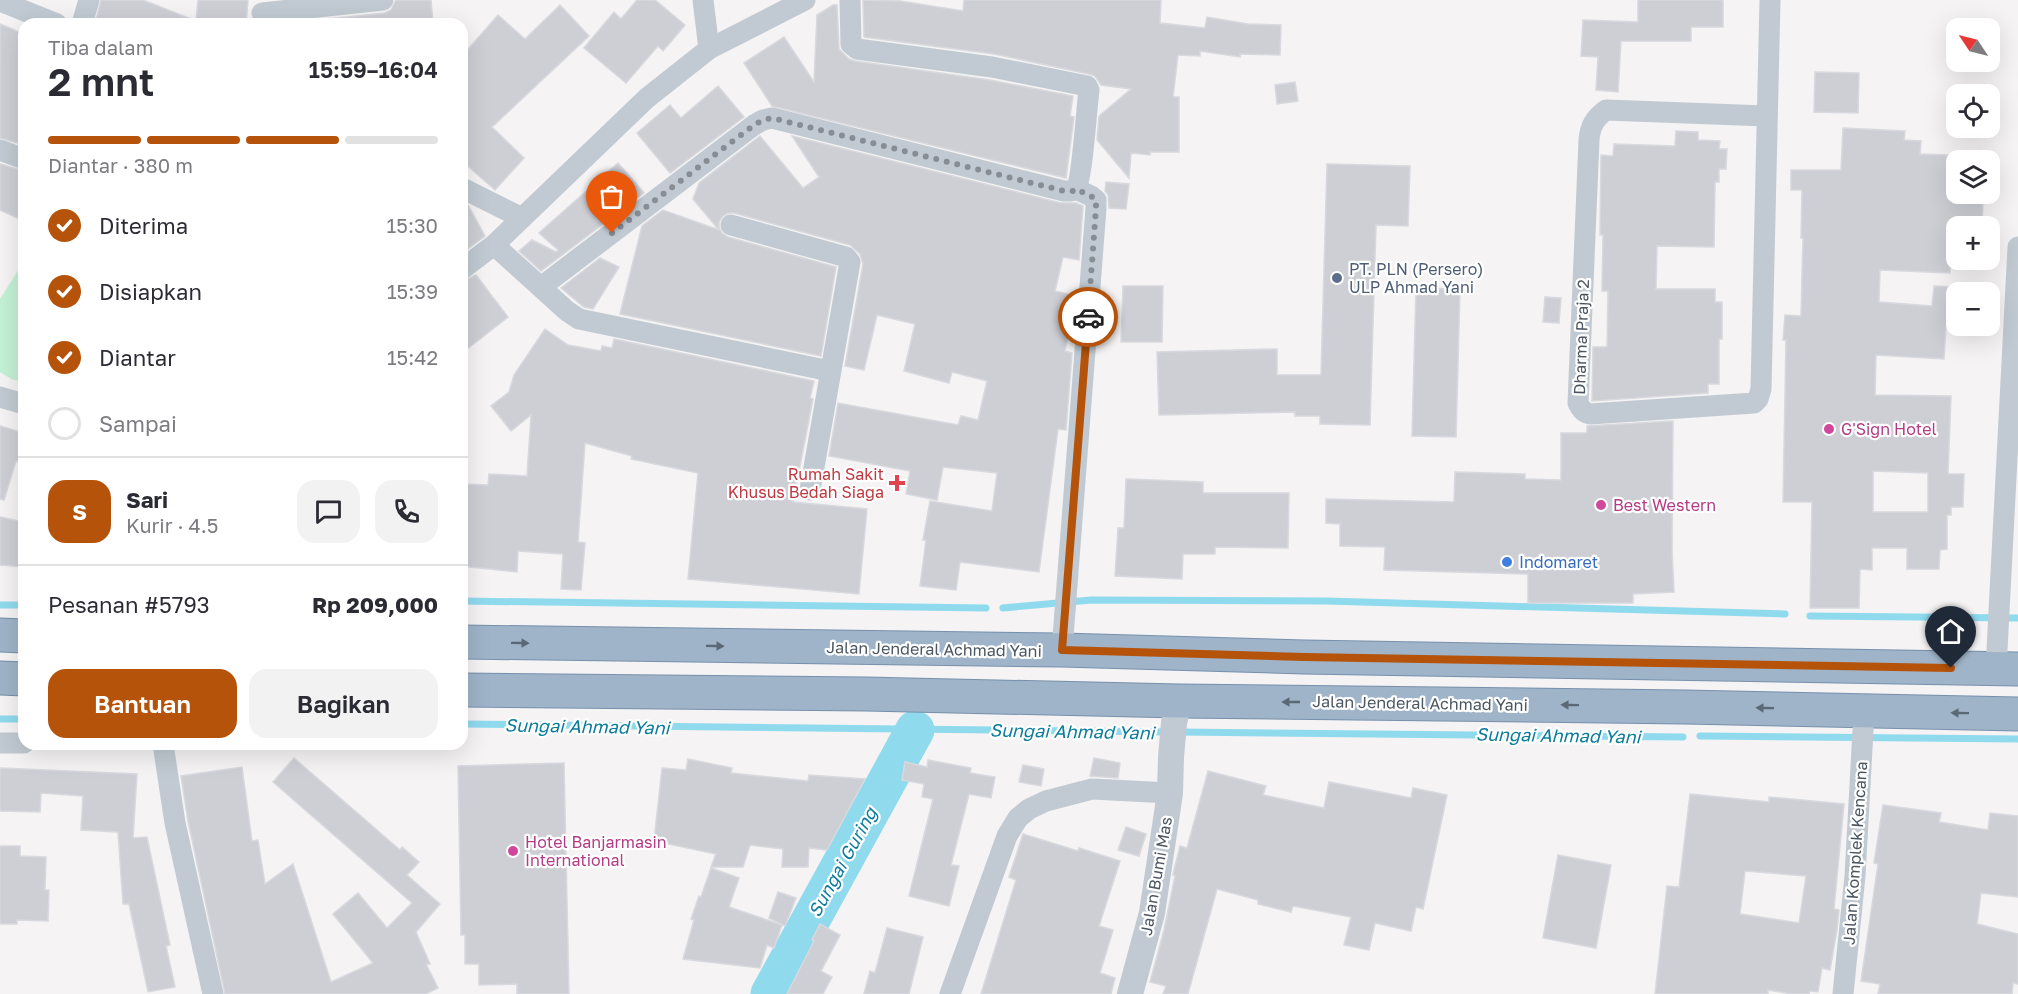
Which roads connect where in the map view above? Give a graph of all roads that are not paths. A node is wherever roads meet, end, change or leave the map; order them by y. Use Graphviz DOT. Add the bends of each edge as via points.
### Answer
graph roads {
  1 [pos="89,0"];
  2 [pos="383,0"];
  3 [pos="703,0"];
  4 [pos="806,0"];
  5 [pos="850,0"];
  6 [pos="1770,0"];
  7 [pos="10,2"];
  8 [pos="262,12"];
  9 [pos="44,18"];
  10 [pos="84,18"];
  11 [pos="709,49"];
  12 [pos="1766,116"];
  13 [pos="0,150"];
  14 [pos="18,157"];
  15 [pos="1076,189"];
  16 [pos="468,191"];
  17 [pos="522,218"];
  18 [pos="731,225"];
  19 [pos="495,245"];
  20 [pos="2018,247"];
  21 [pos="468,265"];
  22 [pos="541,287"];
  23 [pos="830,371"];
  24 [pos="0,397"];
  25 [pos="18,402"];
  26 [pos="810,490"];
  27 [pos="0,635"];
  28 [pos="18,636"];
  29 [pos="1063,637"];
  30 [pos="468,642"];
  31 [pos="817,648"];
  32 [pos="867,648"];
  33 [pos="2003,665"];
  34 [pos="0,678"];
  35 [pos="18,679"];
  36 [pos="468,690"];
  37 [pos="816,694"];
  38 [pos="866,694"];
  39 [pos="1176,712"];
  40 [pos="2018,714"];
  41 [pos="1864,720"];
  42 [pos="0,743"];
  43 [pos="18,743"];
  44 [pos="164,750"];
  45 [pos="1170,793"];
  46 [pos="213,994"];
  47 [pos="950,994"];
  48 [pos="1130,994"];
  49 [pos="1843,994"];
  1 -- 10 [label="street"];
  2 -- 8 [label="street"];
  3 -- 11 [label="street"];
  4 -- 11 [label="street"];
  5 -- 15 [label="street" via="851,44 857,49 992,67 1087,86"];
  6 -- 12 [label="street, Dharma Praja 2"];
  7 -- 9 [label="street"];
  11 -- 17 [label="street" via="647,98"];
  12 -- 12 [label="street, Dharma Praja 2" via="1758,399 1754,403 1585,412 1578,403 1589,140 1593,124 1606,110"];
  13 -- 14 [label="street"];
  15 -- 22 [label="street" via="1064,191 772,118 754,125"];
  15 -- 29 [label="street" via="1096,200 1096,208"];
  16 -- 17 [label="street"];
  17 -- 19 [label="street"];
  18 -- 23 [label="street" via="846,257 850,262"];
  19 -- 21 [label="street"];
  19 -- 22 [label="street"];
  20 -- 33 [label="street" via="2000,593"];
  22 -- 23 [label="street" via="579,319"];
  23 -- 26 [label="street"];
  24 -- 25 [label="street"];
  27 -- 28 [label="highway"];
  29 -- 32 [label="highway, Jalan Jenderal Achmad Yani"];
  29 -- 33 [label="highway, Jalan Jenderal Achmad Yani" via="1304,657"];
  30 -- 31 [label="highway, Jalan Jenderal Achmad Yani, one-way"];
  31 -- 32 [label="highway, Jalan Jenderal Achmad Yani"];
  31 -- 37 [label="highway"];
  32 -- 38 [label="highway"];
  34 -- 35 [label="highway"];
  36 -- 37 [label="highway, Jalan Jenderal Achmad Yani"];
  37 -- 38 [label="highway, Jalan Jenderal Achmad Yani"];
  38 -- 39 [label="highway, Jalan Jenderal Achmad Yani"];
  41 -- 39 [label="highway, Jalan Jenderal Achmad Yani, one-way" via="1730,707"];
  39 -- 45 [label="street, Jalan Bumi Mas"];
  40 -- 41 [label="highway, Jalan Jenderal Achmad Yani, one-way"];
  41 -- 49 [label="street, Jalan Komplek Kencana"];
  42 -- 43 [label="street"];
  44 -- 46 [label="street" via="175,823"];
  45 -- 47 [label="street" via="1092,789 1046,801 1018,818 1007,836"];
  45 -- 48 [label="street, Jalan Bumi Mas" via="1152,914"];
}
